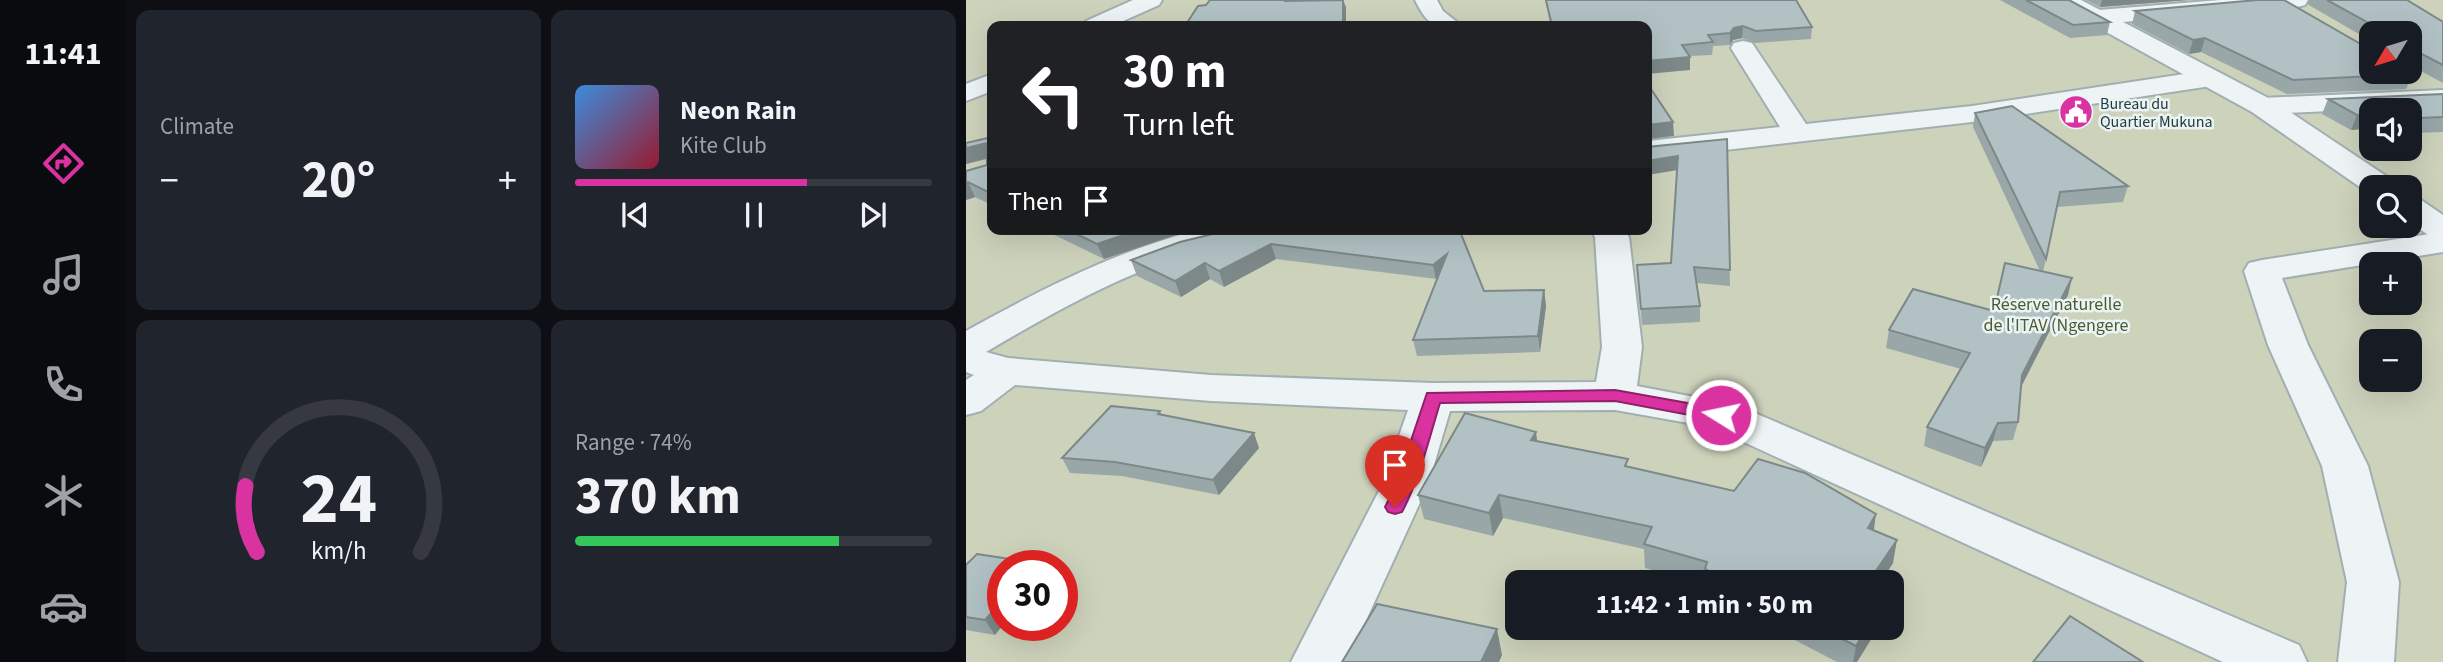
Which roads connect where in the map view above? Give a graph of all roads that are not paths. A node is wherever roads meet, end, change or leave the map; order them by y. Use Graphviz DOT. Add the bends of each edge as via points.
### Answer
graph roads {
  1 [pos="1151,0"];
  2 [pos="1426,0"];
  3 [pos="2065,0"];
  4 [pos="2297,0"];
  5 [pos="2280,1"];
  6 [pos="2099,17"];
  7 [pos="1105,21"];
  8 [pos="1443,21"];
  9 [pos="2314,21"];
  10 [pos="1743,48"];
  11 [pos="2211,78"];
  12 [pos="987,84"];
  13 [pos="2421,84"];
  14 [pos="966,93"];
  15 [pos="2443,97"];
  16 [pos="2262,106"];
  17 [pos="1797,132"];
  18 [pos="1652,148"];
  19 [pos="2363,175"];
  20 [pos="2422,215"];
  21 [pos="2443,230"];
  22 [pos="1222,235"];
  23 [pos="1611,235"];
  24 [pos="2443,242"];
  25 [pos="966,347"];
  26 [pos="986,365"];
  27 [pos="1615,396"];
  28 [pos="1433,397"];
  29 [pos="966,401"];
  30 [pos="1319,662"];
  31 [pos="2278,662"];
  32 [pos="2366,662"];
  1 -- 7 [label="street"];
  2 -- 8 [label="street"];
  3 -- 6 [label="street"];
  4 -- 5 [label="street"];
  5 -- 6 [label="street"];
  5 -- 9 [label="street"];
  6 -- 11 [label="street"];
  10 -- 17 [label="street"];
  11 -- 16 [label="street"];
  11 -- 17 [label="street" via="1972,114"];
  12 -- 14 [label="street"];
  13 -- 15 [label="street"];
  15 -- 16 [label="street"];
  16 -- 19 [label="street"];
  17 -- 18 [label="street"];
  20 -- 21 [label="street"];
  22 -- 25 [label="street" via="1175,246 1105,274"];
  23 -- 27 [label="street" via="1622,347"];
  24 -- 32 [label="street" via="2262,271 2288,345 2345,466 2373,582"];
  26 -- 28 [label="street" via="1211,388"];
  26 -- 29 [label="street"];
  27 -- 28 [label="street"];
  27 -- 31 [label="street" via="1721,415"];
  28 -- 30 [label="street" via="1405,485"];
}
